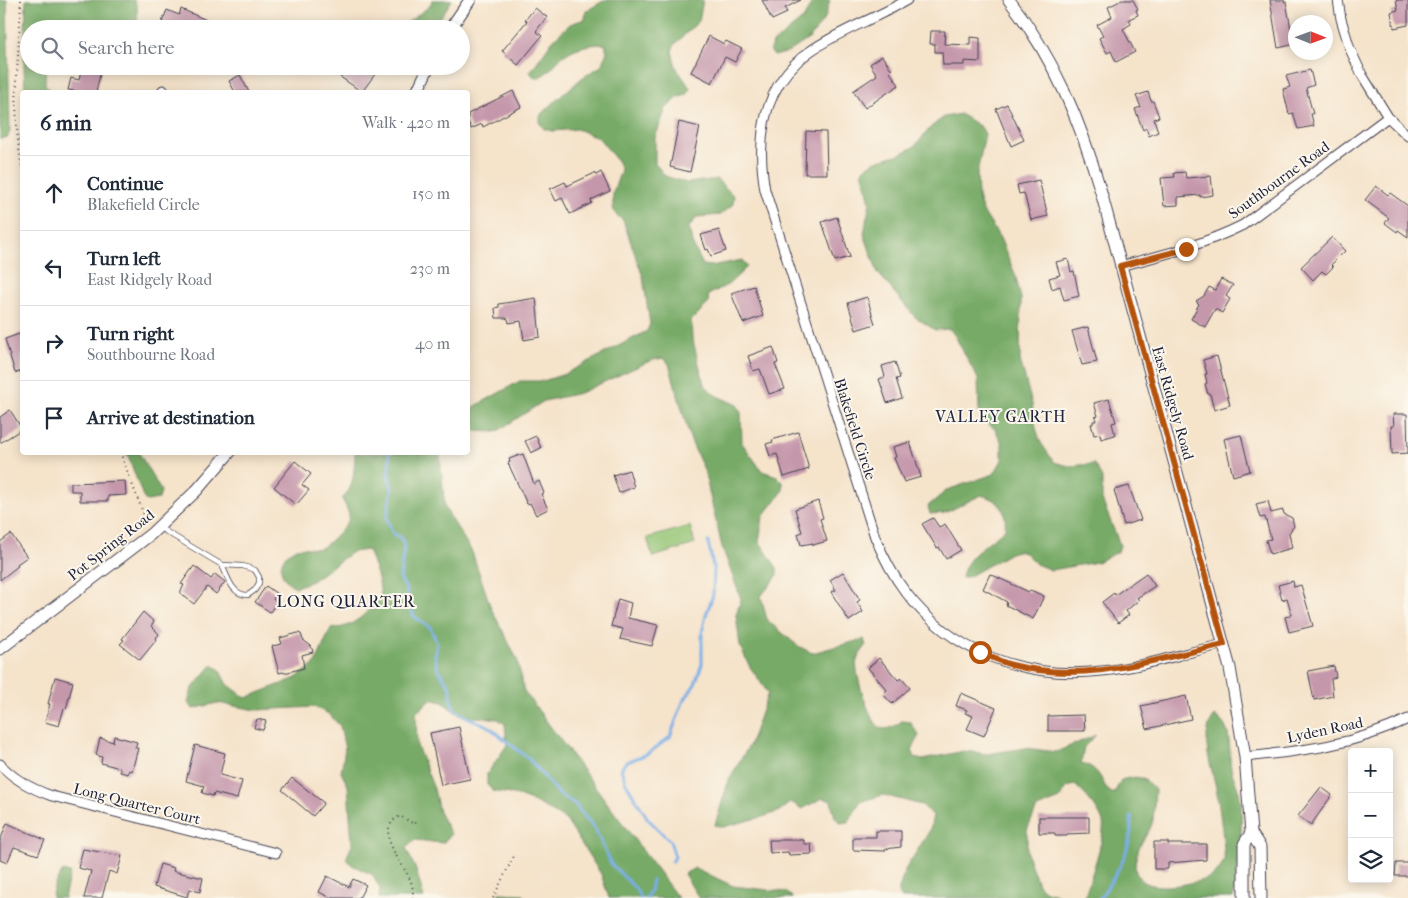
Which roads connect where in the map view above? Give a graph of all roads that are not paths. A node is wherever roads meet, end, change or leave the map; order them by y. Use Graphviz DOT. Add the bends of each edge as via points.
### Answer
graph roads {
  1 [pos="470,0"];
  2 [pos="907,0"];
  3 [pos="1009,0"];
  4 [pos="1338,0"];
  5 [pos="456,20"];
  6 [pos="425,75"];
  7 [pos="418,90"];
  8 [pos="1388,117"];
  9 [pos="1408,136"];
  10 [pos="1120,266"];
  11 [pos="227,455"];
  12 [pos="155,530"];
  13 [pos="222,565"];
  14 [pos="1224,644"];
  15 [pos="0,649"];
  16 [pos="1408,720"];
  17 [pos="1244,757"];
  18 [pos="0,764"];
  19 [pos="1251,833"];
  20 [pos="276,853"];
  21 [pos="1244,898"];
  22 [pos="1261,898"];
  1 -- 5 [label="street"];
  2 -- 14 [label="street, Blakefield Circle" via="825,42 795,65 773,96 764,118 761,141 766,190 875,537 886,562 904,590 951,635 1010,665 1040,671 1102,671"];
  3 -- 10 [label="street, East Ridgely Road" via="1040,44 1071,105 1094,170"];
  4 -- 8 [label="street" via="1350,49"];
  6 -- 7 [label="street"];
  8 -- 9 [label="street"];
  8 -- 10 [label="street, Southbourne Road" via="1243,225 1186,249"];
  10 -- 14 [label="street, East Ridgely Road"];
  11 -- 12 [label="street, Pot Spring Road"];
  12 -- 13 [label="lane"];
  12 -- 15 [label="street, Pot Spring Road"];
  13 -- 13 [label="lane" via="255,570 259,577 255,590 242,595 230,585"];
  14 -- 17 [label="street, East Ridgely Road"];
  16 -- 17 [label="street, Lyden Road" via="1370,736 1336,745"];
  17 -- 19 [label="street, East Ridgely Road"];
  18 -- 20 [label="street, Long Quarter Court" via="15,779 52,796"];
  19 -- 21 [label="street, East Ridgely Road" via="1244,844"];
  19 -- 22 [label="street, East Ridgely Road" via="1260,847"];
}
